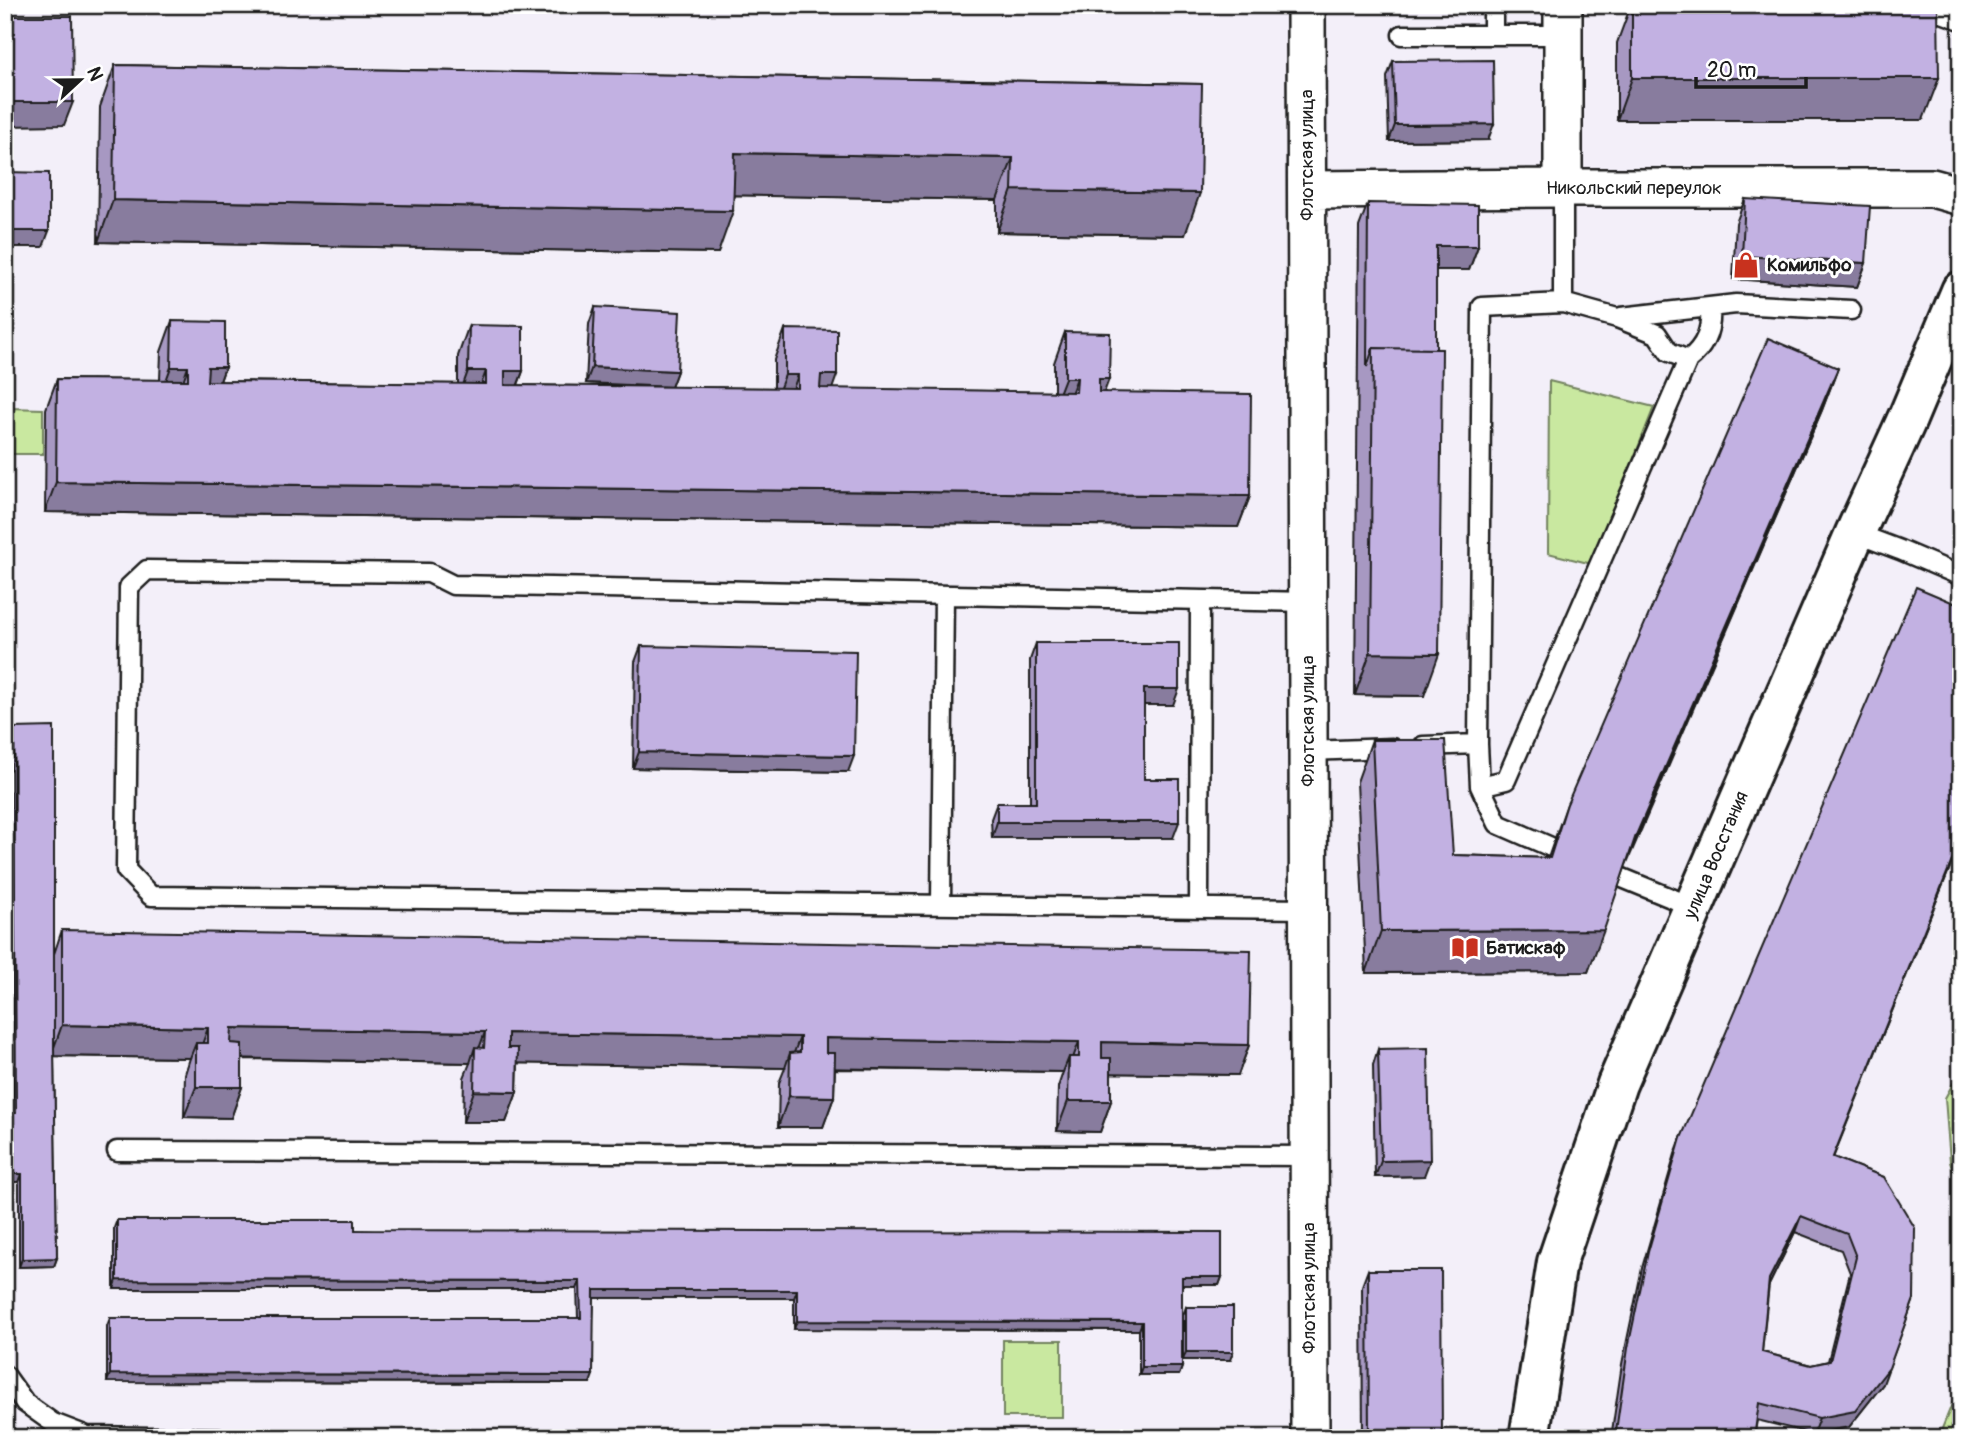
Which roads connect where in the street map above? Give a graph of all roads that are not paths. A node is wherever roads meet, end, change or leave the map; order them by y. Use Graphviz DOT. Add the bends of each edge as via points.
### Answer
graph roads {
  1 [pos="1306,5"];
  2 [pos="1493,5"];
  3 [pos="1906,5"];
  4 [pos="1563,20"];
  5 [pos="1961,20"];
  6 [pos="1402,35"];
  7 [pos="1493,35"];
  8 [pos="1563,188"];
  9 [pos="1307,190"];
  10 [pos="1961,196"];
  11 [pos="1961,291"];
  12 [pos="1563,303"];
  13 [pos="1710,307"];
  14 [pos="1851,310"];
  15 [pos="1617,318"];
  16 [pos="1688,360"];
  17 [pos="1855,533"];
  18 [pos="1961,576"];
  19 [pos="944,595"];
  20 [pos="1200,600"];
  21 [pos="1308,602"];
  22 [pos="1478,744"];
  23 [pos="1308,751"];
  24 [pos="1480,786"];
  25 [pos="1551,847"];
  26 [pos="1620,877"];
  27 [pos="941,905"];
  28 [pos="1693,907"];
  29 [pos="1199,908"];
  30 [pos="1308,909"];
  31 [pos="117,1151"];
  32 [pos="1309,1156"];
  33 [pos="5,1375"];
  34 [pos="219,1438"];
  35 [pos="1310,1438"];
  36 [pos="1529,1438"];
  1 -- 9 [label="street, Флотская улица"];
  2 -- 7 [label="lane"];
  3 -- 5 [label="lane"];
  4 -- 7 [label="lane"];
  4 -- 8 [label="street"];
  6 -- 7 [label="lane"];
  8 -- 9 [label="street, Никольский переулок"];
  8 -- 10 [label="street, Никольский переулок" via="1931,188"];
  8 -- 12 [label="lane"];
  9 -- 21 [label="street, Флотская улица"];
  11 -- 17 [label="street, улица Восстания"];
  12 -- 15 [label="lane"];
  12 -- 22 [label="lane" via="1482,307"];
  13 -- 14 [label="lane" via="1736,304"];
  13 -- 15 [label="lane"];
  13 -- 16 [label="lane" via="1712,323 1699,351"];
  15 -- 16 [label="lane" via="1657,334 1669,352"];
  16 -- 24 [label="lane" via="1506,780"];
  17 -- 18 [label="lane"];
  17 -- 28 [label="street, улица Восстания"];
  19 -- 20 [label="lane"];
  19 -- 27 [label="lane"];
  19 -- 27 [label="lane" via="453,585 429,573 147,570 129,587 126,856 126,870 151,896"];
  20 -- 21 [label="lane"];
  20 -- 29 [label="lane"];
  21 -- 23 [label="street, Флотская улица"];
  22 -- 23 [label="lane"];
  22 -- 24 [label="lane"];
  23 -- 30 [label="street, Флотская улица"];
  24 -- 25 [label="lane" via="1498,824"];
  26 -- 28 [label="lane"];
  27 -- 29 [label="lane"];
  28 -- 36 [label="street, улица Восстания" via="1617,1084 1557,1262"];
  29 -- 30 [label="lane"];
  30 -- 32 [label="street, Флотская улица"];
  31 -- 32 [label="lane"];
  32 -- 35 [label="street, Флотская улица"];
  33 -- 34 [label="lane" via="25,1403 53,1423 87,1436"];
}
